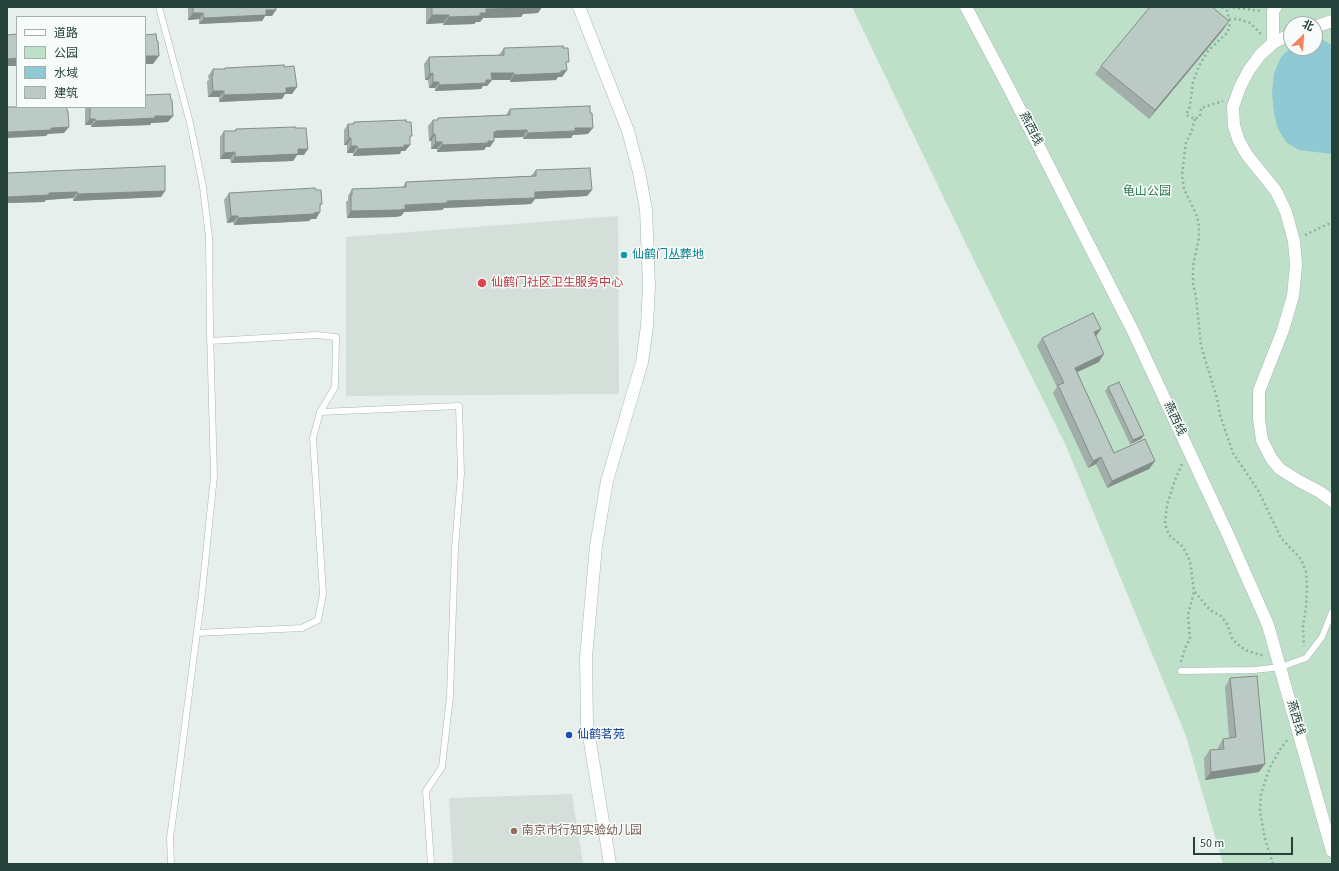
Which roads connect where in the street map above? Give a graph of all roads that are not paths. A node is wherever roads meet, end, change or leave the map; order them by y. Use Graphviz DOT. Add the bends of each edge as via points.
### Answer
graph roads {
  1 [pos="159,7"];
  2 [pos="578,7"];
  3 [pos="966,7"];
  4 [pos="1274,9"];
  5 [pos="1283,37"];
  6 [pos="1273,40"];
  7 [pos="210,341"];
  8 [pos="320,412"];
  9 [pos="1332,501"];
  10 [pos="1332,612"];
  11 [pos="197,633"];
  12 [pos="1281,667"];
  13 [pos="1181,671"];
  14 [pos="1332,851"];
  15 [pos="171,864"];
  16 [pos="431,864"];
  17 [pos="610,864"];
  1 -- 7 [label="lane" via="190,123 203,187 209,237"];
  2 -- 17 [label="street" via="628,131 646,209 649,286 642,362 607,481 596,546 586,657 587,724"];
  3 -- 12 [label="street, 燕西线" via="1132,331 1268,625"];
  4 -- 6 [label="street"];
  5 -- 6 [label="street"];
  6 -- 9 [label="street" via="1249,70 1233,107 1238,141 1276,191 1286,212 1294,241 1296,265 1293,296 1283,330 1259,391 1259,419 1262,440 1280,469"];
  7 -- 8 [label="lane" via="316,335 336,337 334,387"];
  7 -- 11 [label="lane" via="214,476"];
  8 -- 11 [label="lane" via="313,438 323,594 318,620 302,628"];
  8 -- 16 [label="lane" via="459,406 461,474 450,696 442,767 426,791"];
  10 -- 12 [label="lane" via="1322,637 1306,658"];
  11 -- 15 [label="lane" via="170,838"];
  12 -- 13 [label="lane"];
  12 -- 14 [label="street, 燕西线"];
}
